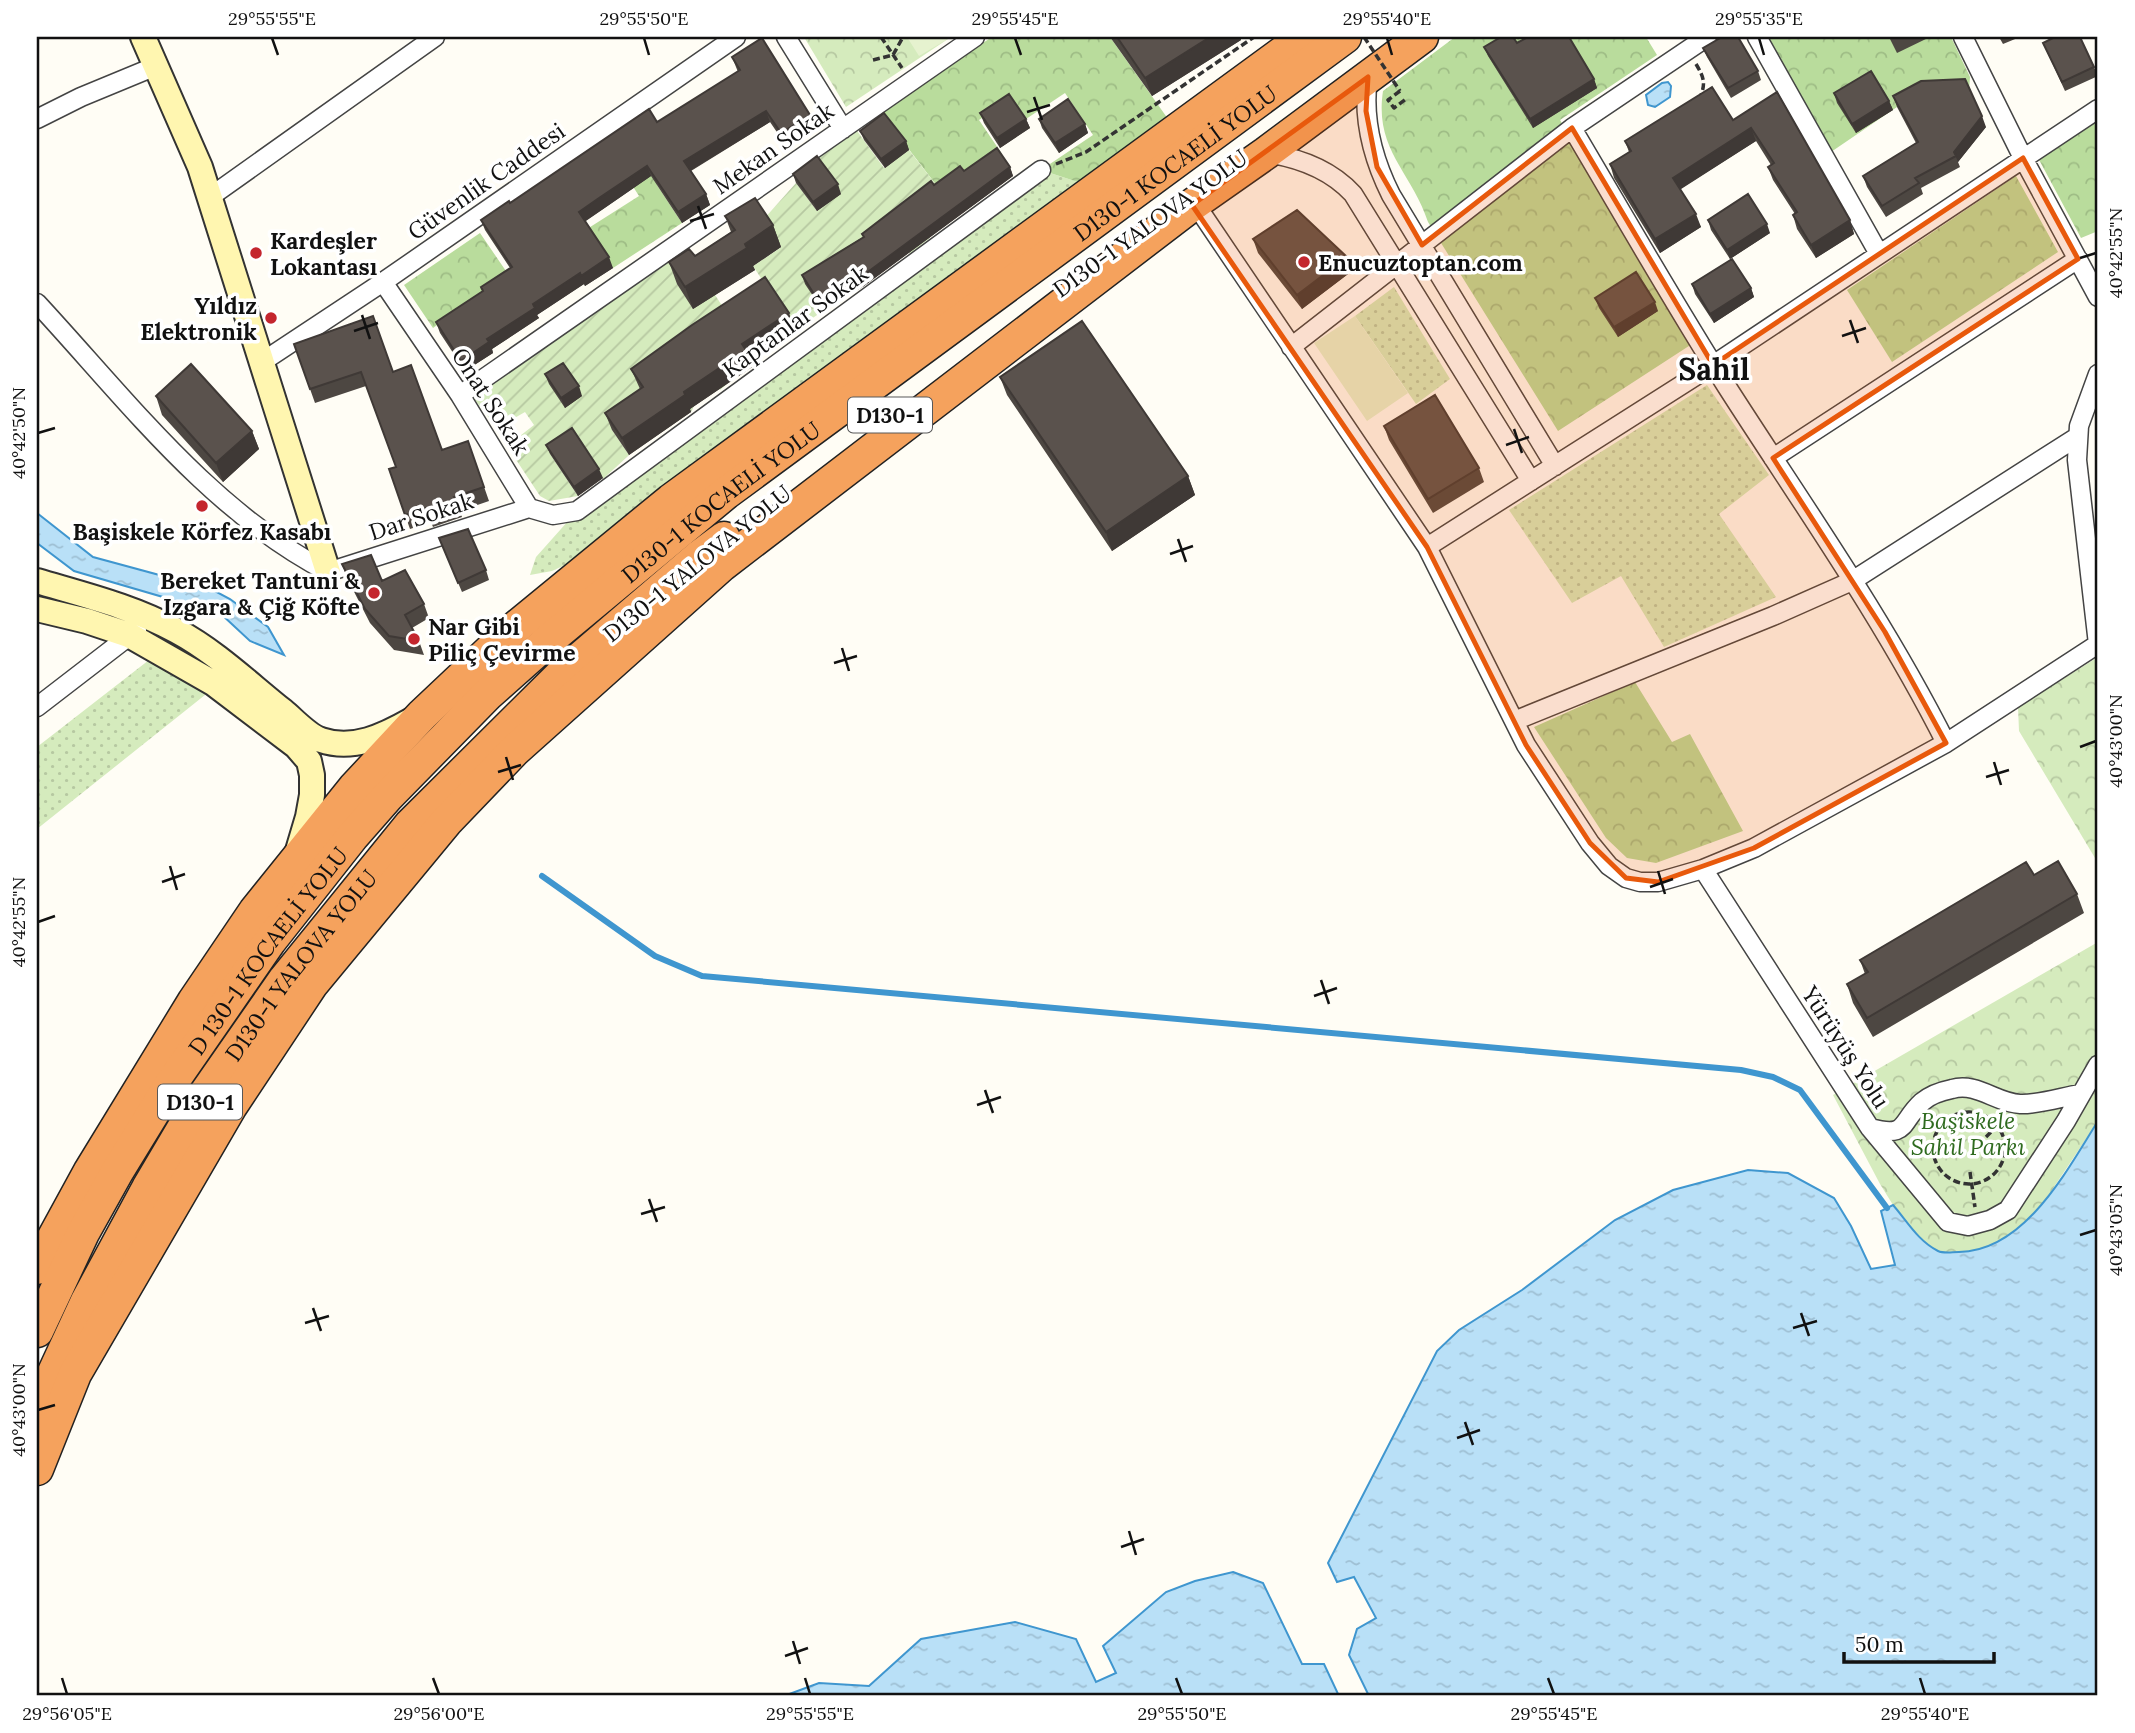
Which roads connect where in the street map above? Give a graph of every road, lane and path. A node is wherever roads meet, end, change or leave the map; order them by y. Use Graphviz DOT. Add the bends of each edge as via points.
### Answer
graph roads {
  1 [pos="143,37"];
  2 [pos="435,37"];
  3 [pos="736,37"];
  4 [pos="786,37"];
  5 [pos="881,37"];
  6 [pos="902,37"];
  7 [pos="975,37"];
  8 [pos="1254,37"];
  9 [pos="1345,37"];
  10 [pos="1364,37"];
  11 [pos="1396,37"];
  12 [pos="1422,37"];
  13 [pos="1707,37"];
  14 [pos="1757,37"];
  15 [pos="1963,37"];
  16 [pos="1284,43"];
  17 [pos="1688,50"];
  18 [pos="893,55"];
  19 [pos="873,60"];
  20 [pos="156,66"];
  21 [pos="1368,77"];
  22 [pos="910,82"];
  23 [pos="1406,100"];
  24 [pos="1698,102"];
  25 [pos="2098,109"];
  26 [pos="37,120"];
  27 [pos="1572,128"];
  28 [pos="843,129"];
  29 [pos="1266,153"];
  30 [pos="2023,158"];
  31 [pos="1041,170"];
  32 [pos="210,197"];
  33 [pos="1192,205"];
  34 [pos="1422,245"];
  35 [pos="1879,254"];
  36 [pos="2078,259"];
  37 [pos="1398,264"];
  38 [pos="383,282"];
  39 [pos="2098,297"];
  40 [pos="37,303"];
  41 [pos="1291,347"];
  42 [pos="262,362"];
  43 [pos="1713,365"];
  44 [pos="2098,374"];
  45 [pos="460,395"];
  46 [pos="783,419"];
  47 [pos="2077,437"];
  48 [pos="1773,458"];
  49 [pos="1555,466"];
  50 [pos="1531,481"];
  51 [pos="726,493"];
  52 [pos="529,508"];
  53 [pos="1427,547"];
  54 [pos="328,572"];
  55 [pos="37,581"];
  56 [pos="1852,582"];
  57 [pos="37,609"];
  58 [pos="152,620"];
  59 [pos="129,635"];
  60 [pos="2098,644"];
  61 [pos="37,706"];
  62 [pos="422,715"];
  63 [pos="1514,720"];
  64 [pos="1946,743"];
  65 [pos="388,796"];
  66 [pos="295,861"];
  67 [pos="1703,869"];
  68 [pos="2098,1065"];
  69 [pos="2080,1094"];
  70 [pos="1922,1102"];
  71 [pos="1943,1123"];
  72 [pos="1870,1128"];
  73 [pos="1954,1134"];
  74 [pos="117,1172"];
  75 [pos="1970,1172"];
  76 [pos="1972,1183"];
  77 [pos="148,1188"];
  78 [pos="1977,1223"];
  79 [pos="37,1268"];
  80 [pos="37,1278"];
  81 [pos="37,1331"];
  82 [pos="75,1374"];
  83 [pos="37,1409"];
  84 [pos="37,1469"];
  1 -- 20 [label="main road"];
  2 -- 32 [label="street"];
  3 -- 38 [label="street, Güvenlik Caddesi"];
  4 -- 28 [label="street"];
  5 -- 18 [label="path"];
  6 -- 18 [label="path"];
  7 -- 22 [label="street, Mekan Sokak"];
  8 -- 31 [label="path" via="1086,152"];
  9 -- 51 [label="highway, D130-1 KOCAELİ YOLU / D130-1"];
  10 -- 23 [label="path, bridge" via="1401,91 1388,100 1394,108"];
  11 -- 77 [label="highway, D130-1 YALOVA YOLU / D130-1" via="701,555 563,673 410,825 355,892 285,979 196,1107"];
  12 -- 21 [label="highway"];
  13 -- 17 [label="street"];
  14 -- 35 [label="street"];
  15 -- 30 [label="street"];
  16 -- 46 [label="highway"];
  17 -- 24 [label="path" via="1703,76"];
  17 -- 27 [label="street"];
  18 -- 19 [label="path"];
  18 -- 22 [label="path"];
  20 -- 26 [label="street"];
  20 -- 32 [label="main road"];
  21 -- 29 [label="highway"];
  21 -- 34 [label="street" via="1366,111 1377,167"];
  22 -- 28 [label="street, Mekan Sokak"];
  25 -- 30 [label="street"];
  27 -- 34 [label="street"];
  27 -- 43 [label="street"];
  28 -- 45 [label="street, Mekan Sokak"];
  29 -- 33 [label="highway"];
  29 -- 37 [label="street" via="1313,165 1345,185 1362,204"];
  30 -- 35 [label="street"];
  30 -- 36 [label="street"];
  31 -- 52 [label="street, Kaptanlar Sokak" via="577,511 553,515"];
  32 -- 42 [label="main road"];
  33 -- 41 [label="street"];
  33 -- 82 [label="highway" via="722,565 515,750 446,822 312,984 231,1106"];
  34 -- 37 [label="street"];
  34 -- 49 [label="street"];
  35 -- 43 [label="street"];
  36 -- 39 [label="street"];
  36 -- 48 [label="street"];
  37 -- 41 [label="street"];
  37 -- 50 [label="street"];
  38 -- 42 [label="street, Güvenlik Caddesi"];
  38 -- 45 [label="street, Onat Sokak"];
  40 -- 54 [label="street" via="226,502 294,554"];
  41 -- 53 [label="street"];
  42 -- 54 [label="main road"];
  43 -- 48 [label="street"];
  43 -- 49 [label="street"];
  44 -- 47 [label="street"];
  45 -- 52 [label="street, Onat Sokak"];
  46 -- 51 [label="highway"];
  46 -- 62 [label="highway" via="671,500 510,632"];
  47 -- 56 [label="street"];
  47 -- 60 [label="street"];
  48 -- 56 [label="street"];
  49 -- 50 [label="street"];
  50 -- 53 [label="street"];
  51 -- 65 [label="highway, D130-1 KOCAELİ YOLU / D130-1" via="528,658"];
  52 -- 54 [label="street, Dar Sokak"];
  53 -- 63 [label="street"];
  55 -- 58 [label="main road"];
  56 -- 63 [label="street"];
  56 -- 64 [label="street" via="1906,667"];
  57 -- 59 [label="main road"];
  58 -- 59 [label="street"];
  58 -- 62 [label="main road" via="177,631 226,665 318,739 358,743"];
  59 -- 61 [label="street"];
  59 -- 66 [label="main road" via="213,683 309,761 312,795"];
  60 -- 64 [label="street"];
  62 -- 66 [label="highway"];
  63 -- 67 [label="street" via="1526,745 1609,866 1640,882 1658,882"];
  64 -- 67 [label="street" via="1754,848"];
  65 -- 74 [label="highway, D 130-1 KOCAELİ YOLU / D130-1" via="270,941 169,1087"];
  66 -- 79 [label="highway" via="194,1001"];
  67 -- 72 [label="street, Yürüyüş Yolu"];
  68 -- 69 [label="street"];
  69 -- 70 [label="street" via="2020,1104 1956,1087"];
  69 -- 78 [label="street" via="2008,1210"];
  70 -- 71 [label="path"];
  70 -- 72 [label="street" via="1900,1129 1888,1133"];
  71 -- 73 [label="path"];
  71 -- 76 [label="path" via="1934,1139 1936,1162 1951,1179"];
  71 -- 76 [label="path" via="1967,1112 1979,1113 1999,1127 2005,1151 2001,1162 1985,1180"];
  72 -- 78 [label="street, Yürüyüş Yolu" via="1948,1222"];
  74 -- 80 [label="highway"];
  74 -- 81 [label="highway, D 130-1 KOCAELİ YOLU / D130-1"];
  75 -- 76 [label="path"];
  76 -- 78 [label="path"];
  77 -- 82 [label="highway"];
  77 -- 83 [label="highway, D130-1 YALOVA YOLU / D130-1" via="87,1301"];
  82 -- 84 [label="highway"];
}
